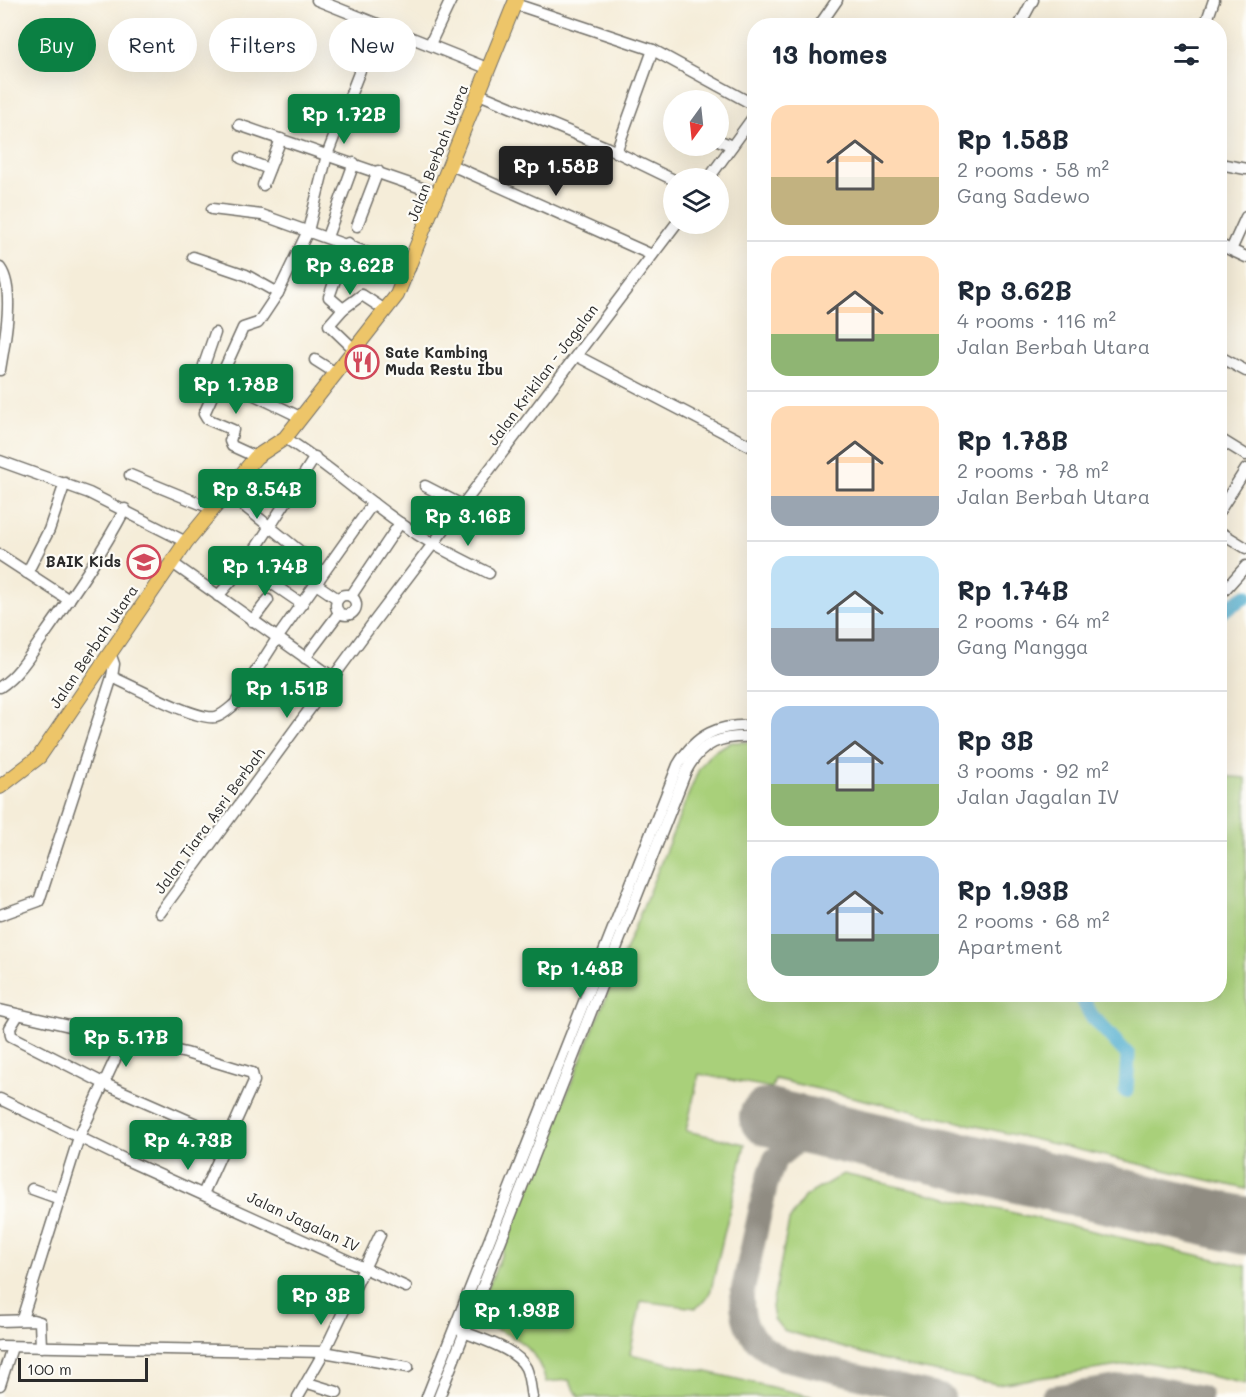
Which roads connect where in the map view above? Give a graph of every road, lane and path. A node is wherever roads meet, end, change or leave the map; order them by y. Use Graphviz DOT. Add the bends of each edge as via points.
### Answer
graph roads {
  1 [pos="317,0"];
  2 [pos="451,0"];
  3 [pos="837,0"];
  4 [pos="1033,0"];
  5 [pos="1214,0"];
  6 [pos="515,2"];
  7 [pos="363,18"];
  8 [pos="825,18"];
  9 [pos="1023,18"];
  10 [pos="1208,18"];
  11 [pos="416,39"];
  12 [pos="430,44"];
  13 [pos="653,50"];
  14 [pos="487,68"];
  15 [pos="359,72"];
  16 [pos="479,94"];
  17 [pos="747,101"];
  18 [pos="238,125"];
  19 [pos="747,126"];
  20 [pos="281,139"];
  21 [pos="729,145"];
  22 [pos="732,146"];
  23 [pos="616,152"];
  24 [pos="327,155"];
  25 [pos="240,158"];
  26 [pos="354,163"];
  27 [pos="449,164"];
  28 [pos="1227,167"];
  29 [pos="269,168"];
  30 [pos="716,168"];
  31 [pos="1246,169"];
  32 [pos="378,171"];
  33 [pos="663,175"];
  34 [pos="263,185"];
  35 [pos="439,194"];
  36 [pos="212,209"];
  37 [pos="1246,217"];
  38 [pos="357,226"];
  39 [pos="308,231"];
  40 [pos="668,234"];
  41 [pos="327,237"];
  42 [pos="348,243"];
  43 [pos="1227,248"];
  44 [pos="1231,250"];
  45 [pos="652,255"];
  46 [pos="193,257"];
  47 [pos="1246,257"];
  48 [pos="0,268"];
  49 [pos="410,268"];
  50 [pos="279,293"];
  51 [pos="343,309"];
  52 [pos="385,310"];
  53 [pos="215,333"];
  54 [pos="353,348"];
  55 [pos="577,356"];
  56 [pos="315,360"];
  57 [pos="1227,361"];
  58 [pos="0,370"];
  59 [pos="1246,371"];
  60 [pos="334,372"];
  61 [pos="220,377"];
  62 [pos="300,417"];
  63 [pos="285,438"];
  64 [pos="1227,443"];
  65 [pos="747,444"];
  66 [pos="1246,455"];
  67 [pos="315,457"];
  68 [pos="256,458"];
  69 [pos="0,461"];
  70 [pos="1246,469"];
  71 [pos="130,475"];
  72 [pos="65,483"];
  73 [pos="425,486"];
  74 [pos="228,493"];
  75 [pos="1227,499"];
  76 [pos="373,503"];
  77 [pos="464,506"];
  78 [pos="125,509"];
  79 [pos="213,509"];
  80 [pos="400,523"];
  81 [pos="270,526"];
  82 [pos="1227,536"];
  83 [pos="186,542"];
  84 [pos="434,545"];
  85 [pos="1246,548"];
  86 [pos="0,555"];
  87 [pos="171,562"];
  88 [pos="245,565"];
  89 [pos="1246,566"];
  90 [pos="27,573"];
  91 [pos="489,573"];
  92 [pos="318,582"];
  93 [pos="1227,587"];
  94 [pos="218,596"];
  95 [pos="351,597"];
  96 [pos="338,599"];
  97 [pos="69,600"];
  98 [pos="268,600"];
  99 [pos="302,604"];
  100 [pos="355,611"];
  101 [pos="339,613"];
  102 [pos="252,621"];
  103 [pos="373,623"];
  104 [pos="278,637"];
  105 [pos="110,652"];
  106 [pos="305,658"];
  107 [pos="112,677"];
  108 [pos="334,678"];
  109 [pos="0,687"];
  110 [pos="747,726"];
  111 [pos="747,737"];
  112 [pos="0,787"];
  113 [pos="160,913"];
  114 [pos="0,915"];
  115 [pos="0,1010"];
  116 [pos="18,1015"];
  117 [pos="124,1040"];
  118 [pos="103,1083"];
  119 [pos="0,1100"];
  120 [pos="533,1129"];
  121 [pos="79,1137"];
  122 [pos="542,1137"];
  123 [pos="228,1138"];
  124 [pos="32,1189"];
  125 [pos="203,1194"];
  126 [pos="60,1199"];
  127 [pos="380,1235"];
  128 [pos="365,1267"];
  129 [pos="406,1287"];
  130 [pos="22,1319"];
  131 [pos="0,1320"];
  132 [pos="458,1330"];
  133 [pos="0,1346"];
  134 [pos="12,1347"];
  135 [pos="41,1347"];
  136 [pos="324,1352"];
  137 [pos="408,1367"];
  138 [pos="308,1383"];
  139 [pos="0,1385"];
  140 [pos="337,1392"];
  141 [pos="298,1397"];
  142 [pos="427,1397"];
  143 [pos="439,1397"];
  144 [pos="532,1397"];
  1 -- 7 [label="street"];
  2 -- 12 [label="street"];
  3 -- 8 [label="street"];
  4 -- 9 [label="street"];
  5 -- 10 [label="street"];
  6 -- 13 [label="street"];
  6 -- 14 [label="main road, Jalan Berbah Utara"];
  11 -- 12 [label="street"];
  12 -- 14 [label="street"];
  13 -- 17 [label="street"];
  13 -- 23 [label="street"];
  14 -- 16 [label="main road, Jalan Berbah Utara"];
  15 -- 24 [label="street"];
  16 -- 23 [label="street"];
  16 -- 27 [label="main road, Jalan Berbah Utara"];
  18 -- 20 [label="street"];
  19 -- 22 [label="street"];
  20 -- 24 [label="street"];
  20 -- 29 [label="street"];
  21 -- 22 [label="street"];
  22 -- 30 [label="street"];
  23 -- 33 [label="street"];
  24 -- 26 [label="street"];
  24 -- 39 [label="street"];
  25 -- 29 [label="street"];
  26 -- 32 [label="street"];
  26 -- 41 [label="street"];
  27 -- 35 [label="main road, Jalan Berbah Utara"];
  27 -- 45 [label="street"];
  28 -- 31 [label="street"];
  29 -- 34 [label="street"];
  32 -- 35 [label="street"];
  32 -- 38 [label="street"];
  35 -- 49 [label="main road, Jalan Berbah Utara"];
  36 -- 39 [label="street" via="262,214"];
  37 -- 44 [label="street"];
  39 -- 41 [label="street"];
  39 -- 50 [label="street"];
  40 -- 45 [label="street, Jalan Krikilan - Jagalan"];
  41 -- 42 [label="street"];
  42 -- 49 [label="street"];
  42 -- 51 [label="street" via="329,297"];
  43 -- 44 [label="street"];
  44 -- 47 [label="street"];
  45 -- 55 [label="street, Jalan Krikilan - Jagalan"];
  46 -- 50 [label="street" via="246,275"];
  48 -- 58 [label="street" via="8,302"];
  49 -- 52 [label="main road, Jalan Berbah Utara"];
  50 -- 61 [label="street" via="258,323 243,328"];
  51 -- 52 [label="street" via="362,295"];
  51 -- 54 [label="street" via="329,326"];
  52 -- 54 [label="main road, Jalan Berbah Utara"];
  53 -- 61 [label="street" via="204,368"];
  54 -- 60 [label="main road, Jalan Berbah Utara"];
  55 -- 65 [label="street"];
  55 -- 77 [label="street, Jalan Krikilan - Jagalan"];
  56 -- 60 [label="street"];
  57 -- 59 [label="street"];
  60 -- 62 [label="main road, Jalan Berbah Utara"];
  61 -- 62 [label="street"];
  61 -- 68 [label="street" via="205,417 231,429 232,446"];
  62 -- 63 [label="main road, Jalan Berbah Utara"];
  63 -- 67 [label="street"];
  63 -- 68 [label="main road, Jalan Berbah Utara"];
  64 -- 66 [label="street"];
  67 -- 76 [label="street"];
  67 -- 81 [label="street"];
  68 -- 74 [label="main road, Jalan Berbah Utara"];
  69 -- 72 [label="street"];
  70 -- 75 [label="street"];
  71 -- 79 [label="street"];
  72 -- 78 [label="street"];
  72 -- 90 [label="street" via="49,530"];
  73 -- 77 [label="street"];
  74 -- 79 [label="main road, Jalan Berbah Utara"];
  74 -- 81 [label="street"];
  76 -- 80 [label="street"];
  76 -- 92 [label="street"];
  77 -- 84 [label="street, Jalan Krikilan - Jagalan"];
  78 -- 83 [label="street"];
  78 -- 97 [label="street"];
  79 -- 83 [label="main road, Jalan Berbah Utara"];
  80 -- 84 [label="street"];
  80 -- 95 [label="street"];
  81 -- 88 [label="street"];
  81 -- 92 [label="street" via="302,553"];
  82 -- 85 [label="street"];
  83 -- 87 [label="main road, Jalan Berbah Utara"];
  84 -- 91 [label="street"];
  84 -- 103 [label="street, Jalan Tiara Asri Berbah"];
  86 -- 90 [label="street"];
  87 -- 94 [label="street"];
  87 -- 105 [label="main road, Jalan Berbah Utara"];
  88 -- 94 [label="street"];
  88 -- 99 [label="street"];
  89 -- 93 [label="street"];
  90 -- 97 [label="street"];
  92 -- 96 [label="street"];
  92 -- 99 [label="street"];
  94 -- 102 [label="street"];
  95 -- 96 [label="street" via="344,595"];
  95 -- 100 [label="street"];
  96 -- 101 [label="street"];
  97 -- 109 [label="street"];
  98 -- 102 [label="street"];
  99 -- 104 [label="street"];
  100 -- 101 [label="street"];
  100 -- 103 [label="street"];
  101 -- 106 [label="street"];
  102 -- 104 [label="street"];
  103 -- 108 [label="street, Jalan Tiara Asri Berbah"];
  104 -- 106 [label="street"];
  104 -- 107 [label="street" via="235,704 217,717 197,715"];
  105 -- 107 [label="street" via="114,664"];
  105 -- 112 [label="main road, Jalan Berbah Utara" via="39,757"];
  106 -- 108 [label="street"];
  107 -- 114 [label="street" via="39,901"];
  108 -- 113 [label="street, Jalan Tiara Asri Berbah"];
  110 -- 120 [label="street" via="711,731 692,744 678,765"];
  111 -- 122 [label="street" via="718,739 693,758"];
  115 -- 116 [label="street"];
  116 -- 117 [label="street"];
  116 -- 118 [label="street" via="10,1028 11,1036"];
  117 -- 118 [label="street"];
  117 -- 123 [label="street" via="252,1073 254,1082"];
  118 -- 121 [label="street"];
  118 -- 123 [label="street"];
  119 -- 121 [label="street, Jalan Jagalan IV"];
  120 -- 122 [label="street"];
  120 -- 132 [label="street"];
  121 -- 125 [label="street, Jalan Jagalan IV"];
  121 -- 126 [label="street"];
  122 -- 132 [label="street"];
  123 -- 125 [label="street"];
  124 -- 126 [label="street"];
  125 -- 128 [label="street, Jalan Jagalan IV"];
  126 -- 130 [label="street"];
  127 -- 128 [label="street"];
  128 -- 129 [label="street, Jalan Jagalan IV"];
  128 -- 136 [label="street"];
  130 -- 131 [label="street"];
  130 -- 135 [label="street" via="40,1323"];
  132 -- 142 [label="street"];
  132 -- 143 [label="street"];
  132 -- 144 [label="street" via="521,1361 529,1376"];
  133 -- 134 [label="street"];
  134 -- 135 [label="street"];
  134 -- 139 [label="street"];
  135 -- 136 [label="street"];
  136 -- 137 [label="street"];
  136 -- 138 [label="street"];
  138 -- 140 [label="street"];
  138 -- 141 [label="street"];
}
